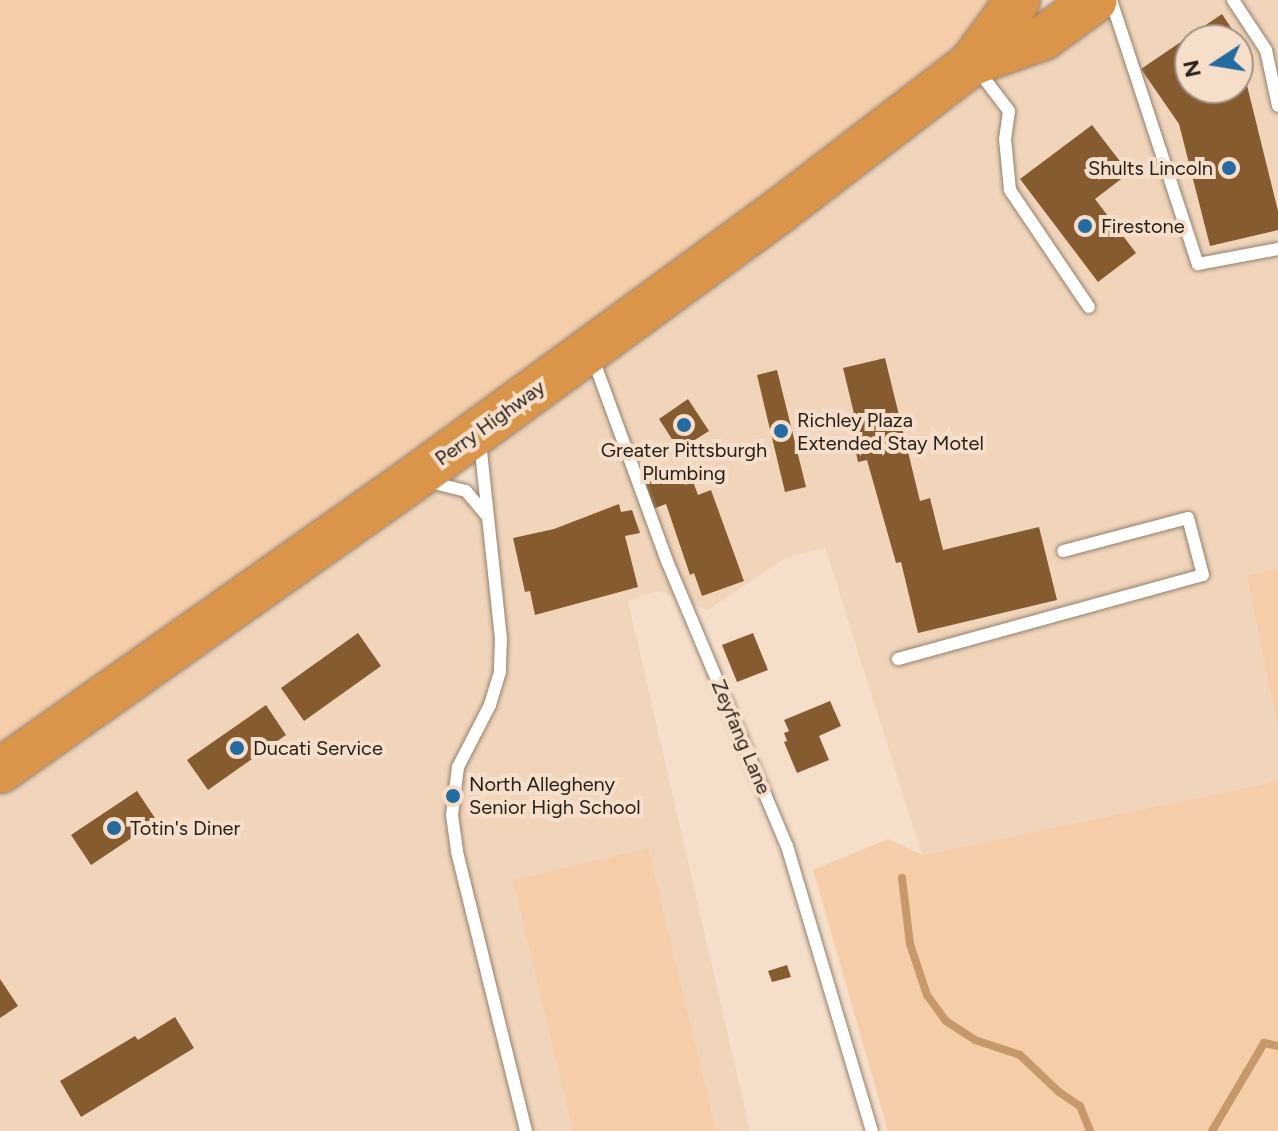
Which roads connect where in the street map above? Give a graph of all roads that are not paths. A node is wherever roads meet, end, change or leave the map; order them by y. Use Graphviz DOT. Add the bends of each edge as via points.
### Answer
graph roads {
  1 [pos="1018,0"];
  2 [pos="1095,0"];
  3 [pos="1111,0"];
  4 [pos="1233,0"];
  5 [pos="972,63"];
  6 [pos="1278,106"];
  7 [pos="1278,249"];
  8 [pos="1089,307"];
  9 [pos="589,350"];
  10 [pos="478,431"];
  11 [pos="409,482"];
  12 [pos="488,518"];
  13 [pos="1063,551"];
  14 [pos="898,659"];
  15 [pos="0,771"];
  16 [pos="526,1131"];
  17 [pos="872,1131"];
  1 -- 5 [label="highway, Perry Highway"];
  2 -- 5 [label="highway, Perry Highway" via="1043,38"];
  3 -- 7 [label="lane" via="1198,264"];
  4 -- 6 [label="lane" via="1266,50"];
  5 -- 8 [label="lane" via="1009,111 1005,139 1010,190"];
  5 -- 9 [label="highway, Perry Highway"];
  9 -- 10 [label="highway, Perry Highway"];
  9 -- 17 [label="lane, Zeyfang Lane" via="667,561 787,846"];
  10 -- 11 [label="highway, Perry Highway"];
  10 -- 12 [label="lane"];
  11 -- 12 [label="lane" via="457,487 473,496"];
  11 -- 15 [label="highway, Perry Highway"];
  12 -- 16 [label="lane" via="500,672 490,705 458,767 452,815"];
  13 -- 14 [label="lane" via="1188,518 1203,575"];
}
